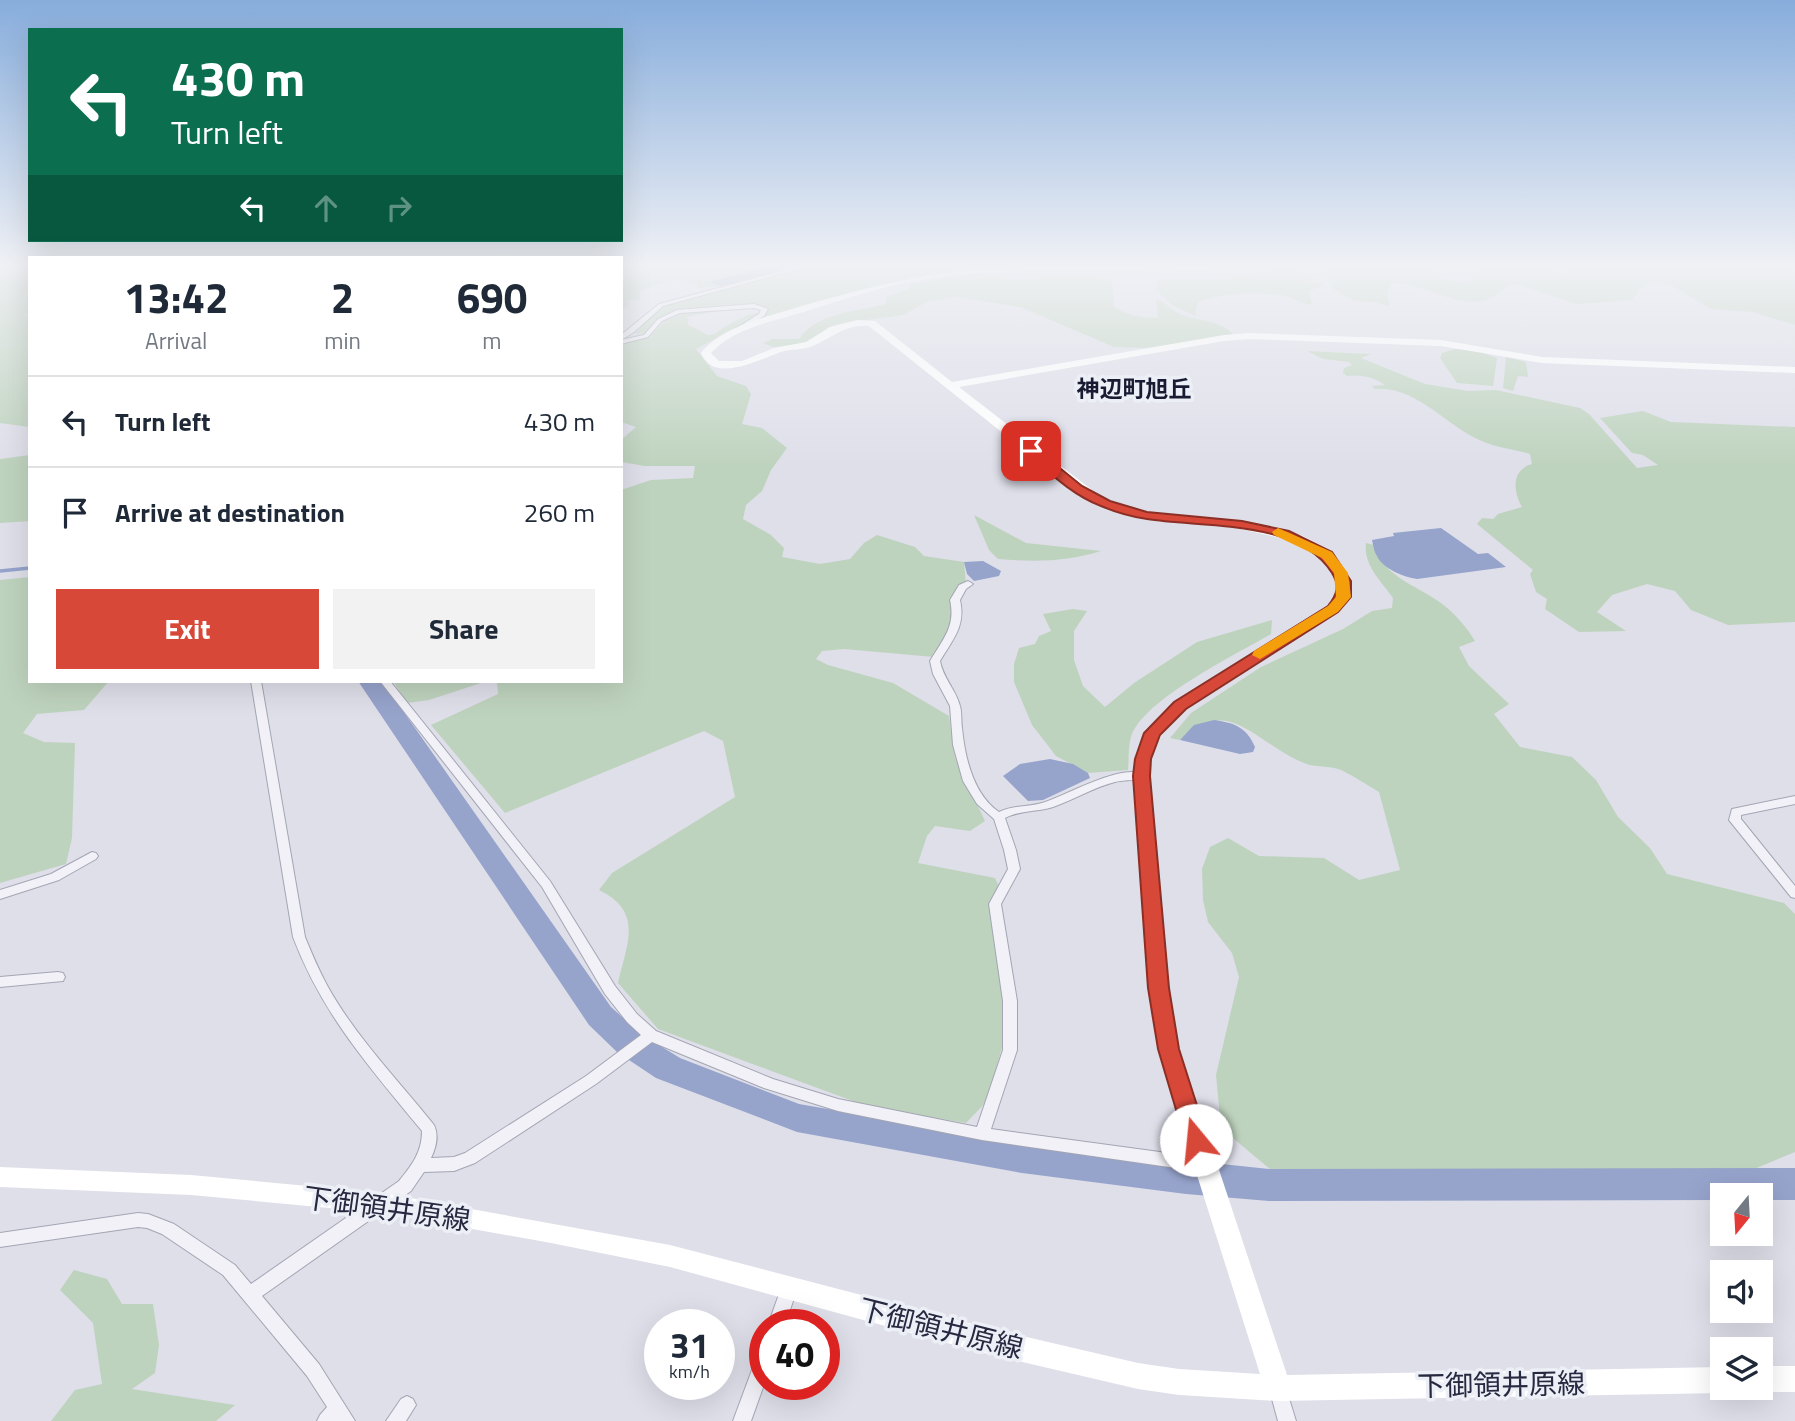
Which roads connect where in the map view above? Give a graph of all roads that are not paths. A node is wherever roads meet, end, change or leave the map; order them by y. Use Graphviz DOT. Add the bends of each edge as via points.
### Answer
graph roads {
  1 [pos="648,333"];
  2 [pos="735,333"];
  3 [pos="825,333"];
  4 [pos="885,333"];
  5 [pos="623,340"];
  6 [pos="1795,370"];
  7 [pos="951,385"];
  8 [pos="968,584"];
  9 [pos="256,683"];
  10 [pos="387,683"];
  11 [pos="1141,776"];
  12 [pos="1795,800"];
  13 [pos="999,817"];
  14 [pos="92,856"];
  15 [pos="1795,894"];
  16 [pos="0,895"];
  17 [pos="58,977"];
  18 [pos="0,982"];
  19 [pos="648,1038"];
  20 [pos="982,1134"];
  21 [pos="422,1164"];
  22 [pos="1206,1170"];
  23 [pos="0,1177"];
  24 [pos="383,1203"];
  25 [pos="0,1240"];
  26 [pos="789,1289"];
  27 [pos="251,1294"];
  28 [pos="782,1309"];
  29 [pos="1795,1378"];
  30 [pos="1773,1379"];
  31 [pos="1710,1380"];
  32 [pos="1278,1388"];
  33 [pos="750,1400"];
  34 [pos="407,1405"];
  35 [pos="336,1417"];
  36 [pos="395,1421"];
  37 [pos="742,1421"];
  38 [pos="1287,1421"];
  1 -- 5 [label="street"];
  2 -- 3 [label="street" via="712,344 708,358 717,364 743,364 809,344"];
  4 -- 7 [label="street"];
  6 -- 7 [label="street" via="1542,360 1441,343 1249,336"];
  7 -- 11 [label="street" via="1077,489 1105,504 1146,515 1265,528 1289,535 1327,555 1341,573 1343,597 1333,609 1180,705 1162,721 1147,747"];
  8 -- 13 [label="street" via="955,600 958,619 935,662 955,706 967,777 979,800"];
  9 -- 21 [label="street" via="308,967 335,1012 429,1129 430,1143"];
  10 -- 19 [label="street" via="546,884 610,990"];
  11 -- 13 [label="street" via="1112,779 1045,806"];
  11 -- 22 [label="street" via="1168,1049"];
  12 -- 15 [label="street" via="1736,812 1735,820"];
  13 -- 20 [label="street" via="1013,869 995,904 1010,1001 1010,1050"];
  14 -- 16 [label="street" via="55,877"];
  17 -- 18 [label="street"];
  19 -- 20 [label="street" via="838,1105"];
  19 -- 21 [label="street" via="470,1158 454,1164"];
  20 -- 22 [label="street"];
  21 -- 24 [label="street" via="405,1186"];
  22 -- 32 [label="street"];
  23 -- 24 [label="street, 下御領井原線" via="191,1185"];
  24 -- 26 [label="street, 下御領井原線" via="656,1253"];
  24 -- 27 [label="street"];
  25 -- 27 [label="street" via="148,1221 168,1229 229,1270"];
  26 -- 28 [label="street"];
  26 -- 32 [label="street, 下御領井原線" via="1138,1376"];
  27 -- 35 [label="street" via="313,1370"];
  29 -- 30 [label="street"];
  31 -- 32 [label="street, 下御領井原線"];
  32 -- 38 [label="street"];
  33 -- 37 [label="street"];
  34 -- 36 [label="street"];
}
